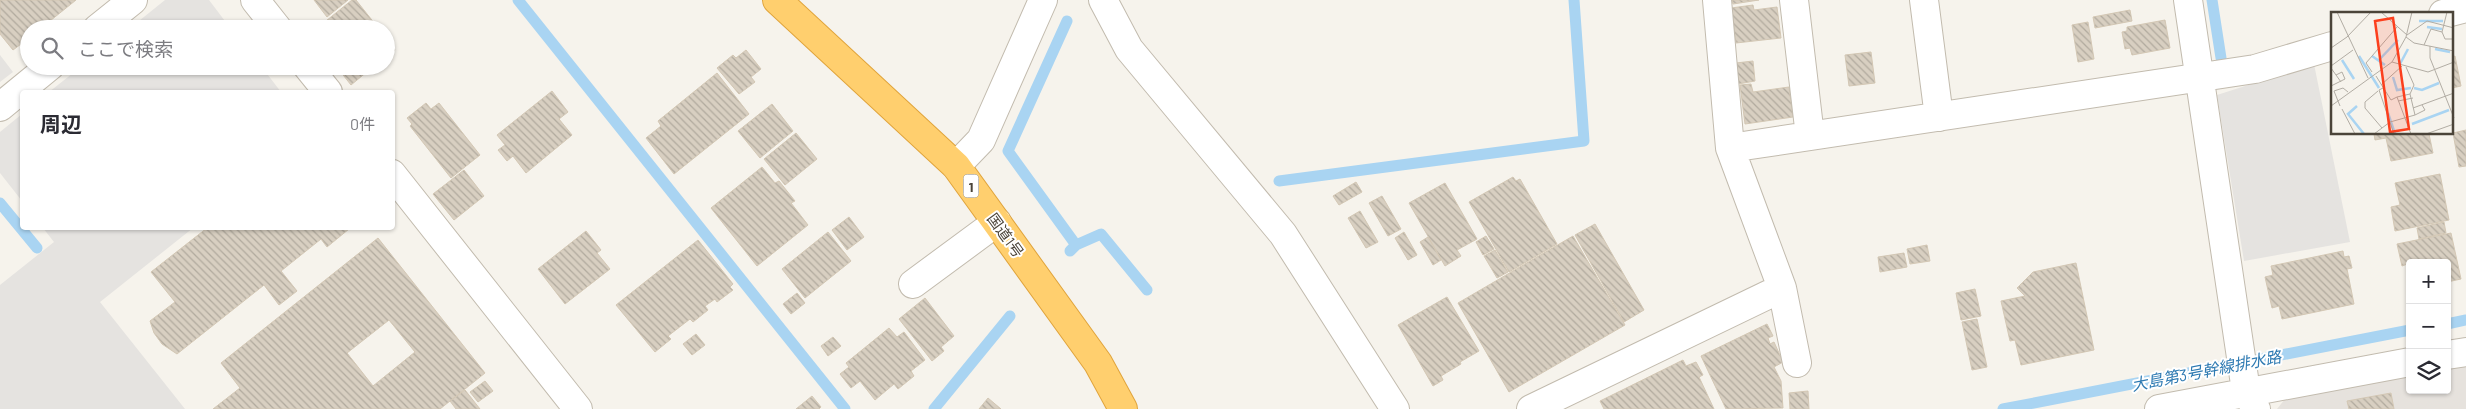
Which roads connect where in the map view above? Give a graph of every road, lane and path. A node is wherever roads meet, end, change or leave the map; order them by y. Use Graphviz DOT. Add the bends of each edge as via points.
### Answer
graph roads {
  1 [pos="133,0"];
  2 [pos="255,0"];
  3 [pos="776,0"];
  4 [pos="1042,0"];
  5 [pos="1103,0"];
  6 [pos="1717,0"];
  7 [pos="1794,0"];
  8 [pos="1924,0"];
  9 [pos="2188,0"];
  10 [pos="2466,8"];
  11 [pos="2451,12"];
  12 [pos="108,20"];
  13 [pos="271,20"];
  14 [pos="2331,46"];
  15 [pos="39,75"];
  16 [pos="314,75"];
  17 [pos="2198,77"];
  18 [pos="20,90"];
  19 [pos="20,90"];
  20 [pos="326,90"];
  21 [pos="0,106"];
  22 [pos="1939,117"];
  23 [pos="1810,136"];
  24 [pos="1730,148"];
  25 [pos="956,166"];
  26 [pos="395,178"];
  27 [pos="997,222"];
  28 [pos="913,284"];
  29 [pos="1782,288"];
  30 [pos="2466,352"];
  31 [pos="2451,354"];
  32 [pos="1797,363"];
  33 [pos="2406,363"];
  34 [pos="2248,393"];
  35 [pos="578,409"];
  36 [pos="1123,409"];
  37 [pos="1395,409"];
  38 [pos="1532,409"];
  39 [pos="2159,409"];
  1 -- 12 [label="street"];
  2 -- 13 [label="street"];
  3 -- 25 [label="highway, 国道1号 / 1"];
  4 -- 25 [label="street" via="981,140"];
  5 -- 37 [label="street" via="1129,49 1283,234"];
  6 -- 24 [label="street"];
  7 -- 23 [label="street"];
  8 -- 22 [label="street"];
  9 -- 17 [label="street"];
  10 -- 11 [label="street"];
  14 -- 17 [label="street" via="2255,69"];
  15 -- 19 [label="street"];
  16 -- 20 [label="street"];
  17 -- 22 [label="street"];
  17 -- 34 [label="street"];
  18 -- 21 [label="street"];
  22 -- 23 [label="street"];
  23 -- 24 [label="street"];
  24 -- 29 [label="street"];
  25 -- 27 [label="highway, 国道1号 / 1"];
  26 -- 35 [label="street"];
  27 -- 28 [label="street"];
  27 -- 36 [label="highway, 国道1号 / 1" via="1098,363"];
  29 -- 32 [label="street"];
  29 -- 38 [label="street"];
  30 -- 31 [label="street"];
  33 -- 34 [label="street"];
  34 -- 39 [label="street"];
}
